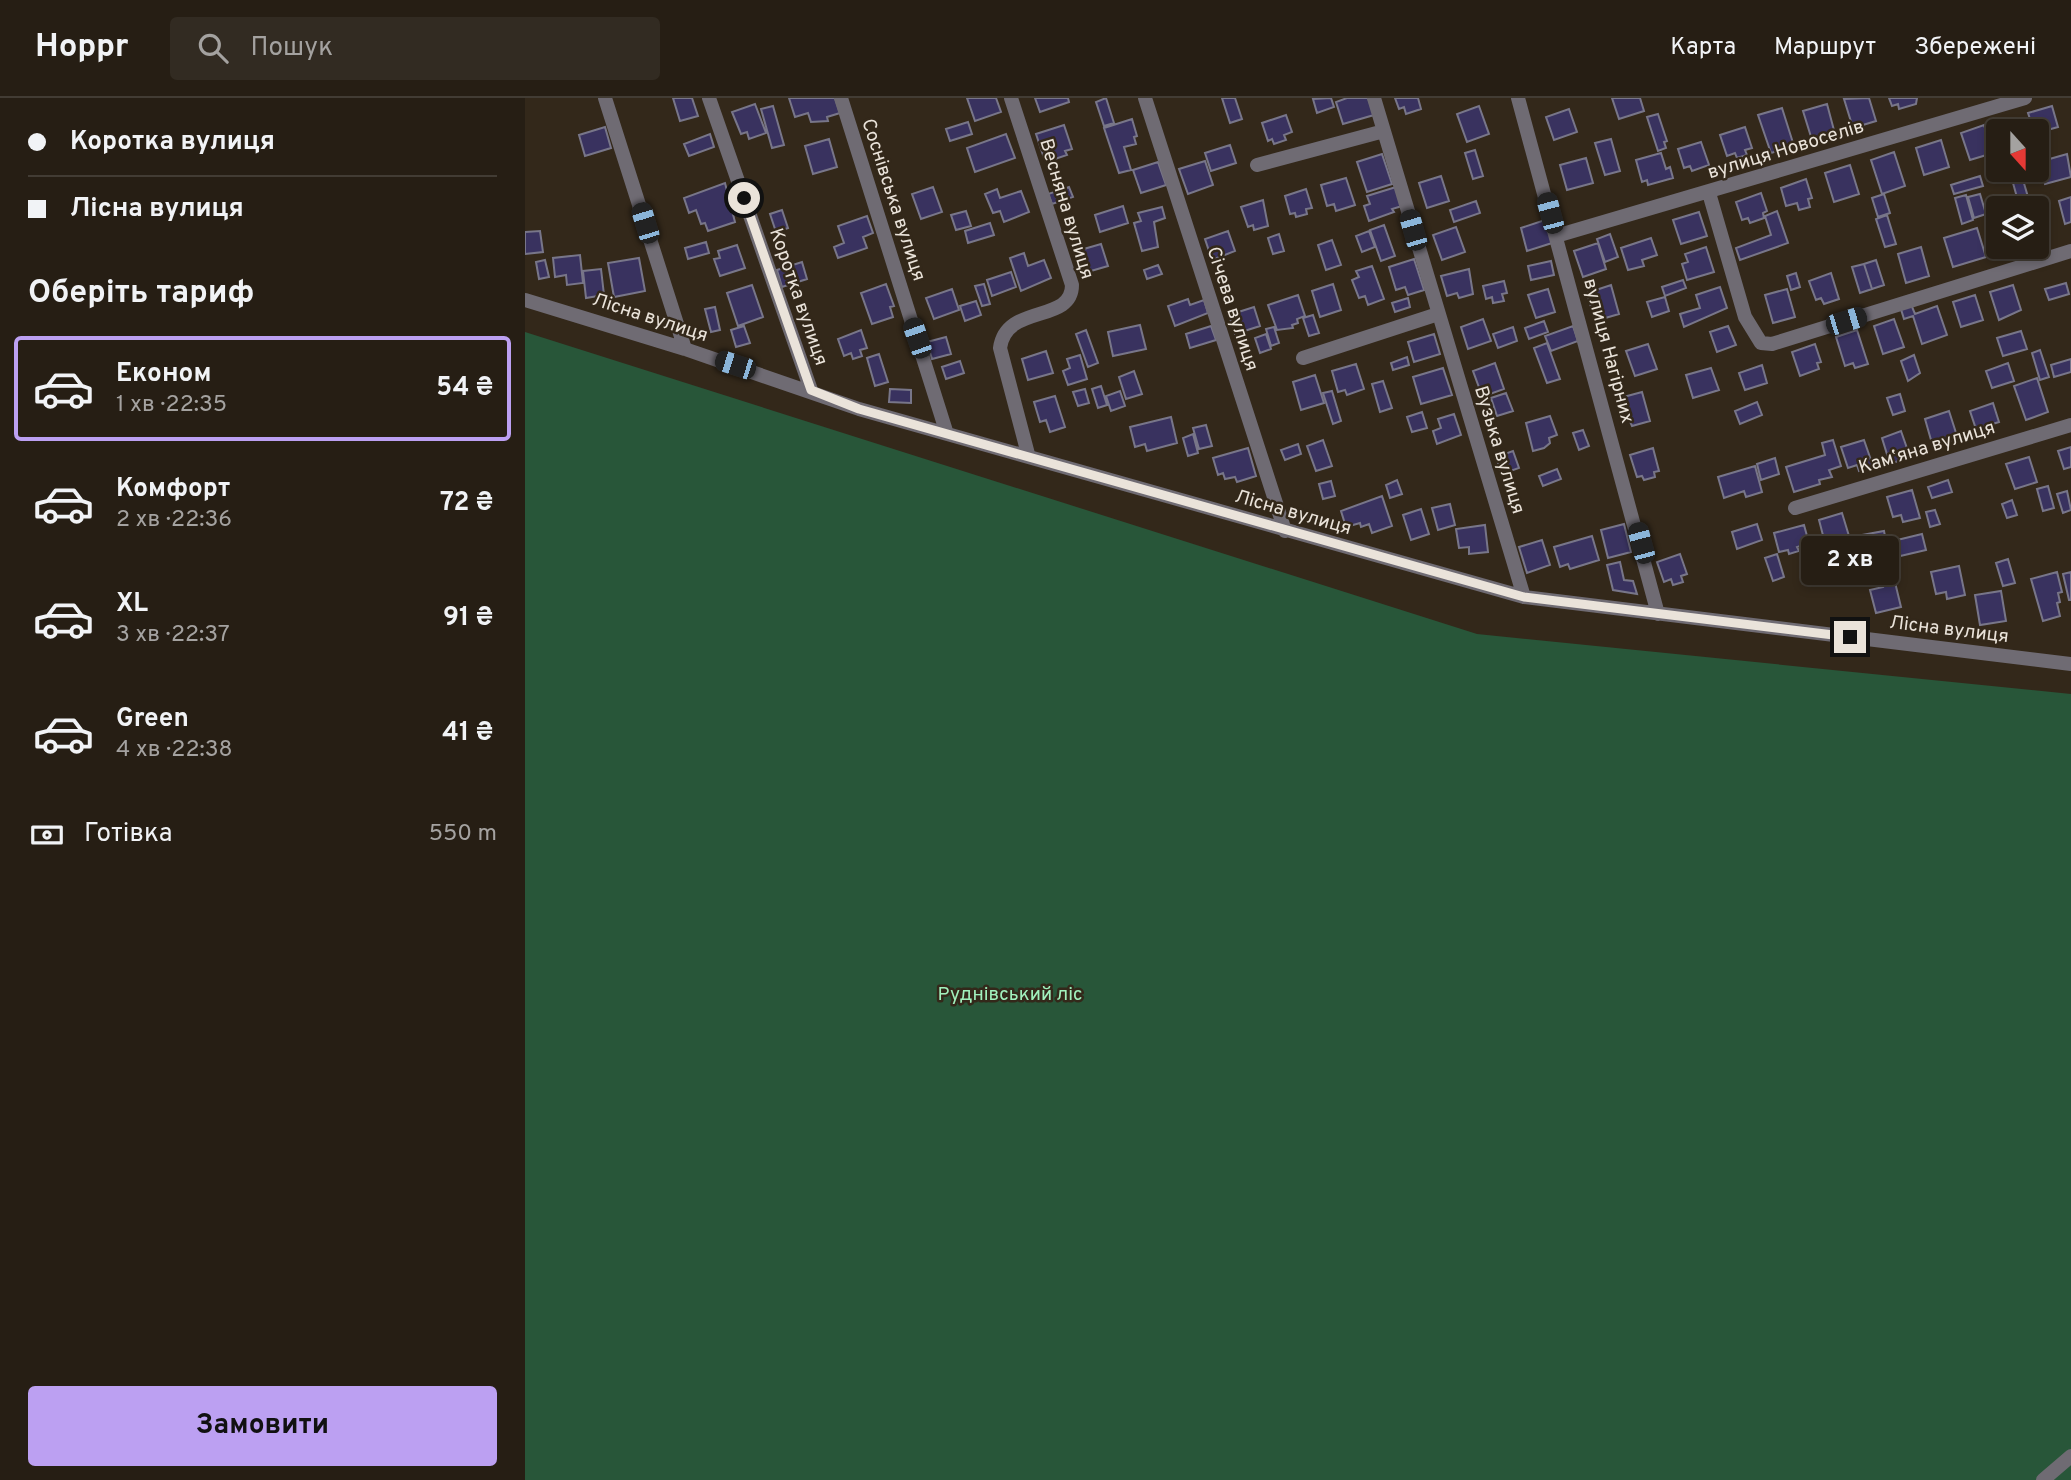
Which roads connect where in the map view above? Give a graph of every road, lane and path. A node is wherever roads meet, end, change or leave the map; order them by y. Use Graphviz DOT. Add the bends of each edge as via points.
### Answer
graph roads {
  1 [pos="605,98"];
  2 [pos="709,98"];
  3 [pos="841,98"];
  4 [pos="1011,98"];
  5 [pos="1145,98"];
  6 [pos="1374,98"];
  7 [pos="1518,98"];
  8 [pos="2025,98"];
  9 [pos="1384,131"];
  10 [pos="1257,165"];
  11 [pos="1709,193"];
  12 [pos="1556,236"];
  13 [pos="2071,251"];
  14 [pos="525,300"];
  15 [pos="1438,314"];
  16 [pos="685,349"];
  17 [pos="1303,358"];
  18 [pos="811,390"];
  19 [pos="2071,425"];
  20 [pos="947,434"];
  21 [pos="1028,454"];
  22 [pos="1795,508"];
  23 [pos="1285,531"];
  24 [pos="1524,597"];
  25 [pos="1658,614"];
  26 [pos="2071,664"];
  27 [pos="2071,1456"];
  28 [pos="2043,1480"];
  1 -- 16 [label="street"];
  2 -- 18 [label="street, Коротка вулиця"];
  3 -- 20 [label="street, Соснівська вулиця"];
  4 -- 21 [label="street, Весняна вулиця" via="1072,285 1065,304 1011,324 1002,334 1000,348"];
  5 -- 23 [label="street, Січева вулиця"];
  6 -- 9 [label="street, Вузька вулиця"];
  7 -- 12 [label="street, вулиця Нагірних"];
  8 -- 11 [label="street, вулиця Новоселів"];
  9 -- 10 [label="street"];
  9 -- 15 [label="street, Вузька вулиця"];
  11 -- 12 [label="street, вулиця Новоселів"];
  11 -- 13 [label="street" via="1745,317 1761,343 1772,344"];
  12 -- 25 [label="street, вулиця Нагірних"];
  14 -- 16 [label="street, Лісна вулиця"];
  15 -- 17 [label="street"];
  15 -- 24 [label="street, Вузька вулиця"];
  16 -- 18 [label="street, Лісна вулиця"];
  18 -- 20 [label="street, Лісна вулиця"];
  19 -- 22 [label="street, Камʼяна вулиця"];
  20 -- 21 [label="street, Лісна вулиця"];
  21 -- 23 [label="street, Лісна вулиця"];
  23 -- 24 [label="street, Лісна вулиця"];
  24 -- 25 [label="street, Лісна вулиця"];
  25 -- 26 [label="street, Лісна вулиця"];
  27 -- 28 [label="street"];
}
